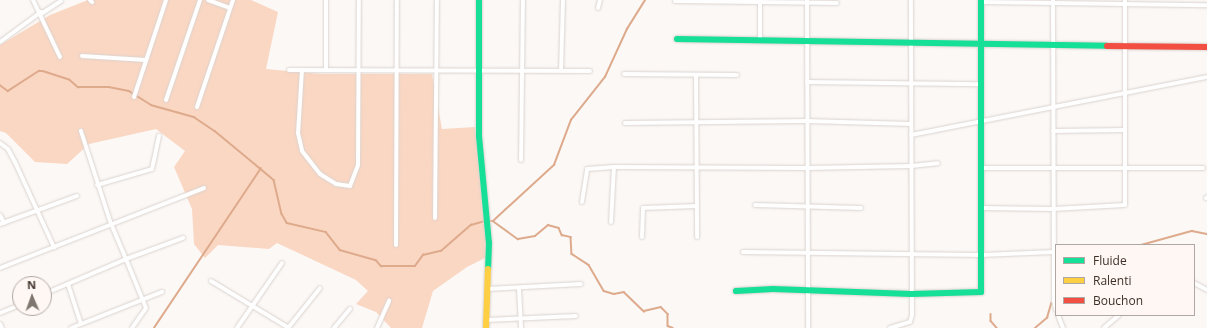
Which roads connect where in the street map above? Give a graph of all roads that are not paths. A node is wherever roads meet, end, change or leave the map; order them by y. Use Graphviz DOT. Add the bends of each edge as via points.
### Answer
graph roads {
  1 [pos="33,0"];
  2 [pos="166,0"];
  3 [pos="200,0"];
  4 [pos="208,0"];
  5 [pos="233,0"];
  6 [pos="326,0"];
  7 [pos="359,0"];
  8 [pos="397,0"];
  9 [pos="437,0"];
  10 [pos="480,0"];
  11 [pos="523,0"];
  12 [pos="563,0"];
  13 [pos="600,0"];
  14 [pos="911,0"];
  15 [pos="61,1"];
  16 [pos="674,1"];
  17 [pos="980,1"];
  18 [pos="1053,1"];
  19 [pos="760,2"];
  20 [pos="807,2"];
  21 [pos="1125,2"];
  22 [pos="837,3"];
  23 [pos="1207,5"];
  24 [pos="230,8"];
  25 [pos="598,8"];
  26 [pos="41,13"];
  27 [pos="677,39"];
  28 [pos="760,41"];
  29 [pos="0,42"];
  30 [pos="807,43"];
  31 [pos="911,43"];
  32 [pos="980,43"];
  33 [pos="1053,44"];
  34 [pos="1125,45"];
  35 [pos="1207,47"];
  36 [pos="82,56"];
  37 [pos="60,57"];
  38 [pos="146,60"];
  39 [pos="289,70"];
  40 [pos="302,70"];
  41 [pos="326,70"];
  42 [pos="359,70"];
  43 [pos="397,71"];
  44 [pos="437,71"];
  45 [pos="478,71"];
  46 [pos="522,71"];
  47 [pos="561,71"];
  48 [pos="590,71"];
  49 [pos="624,74"];
  50 [pos="737,75"];
  51 [pos="696,76"];
  52 [pos="1207,77"];
  53 [pos="807,82"];
  54 [pos="911,84"];
  55 [pos="981,84"];
  56 [pos="1125,92"];
  57 [pos="134,97"];
  58 [pos="166,100"];
  59 [pos="197,107"];
  60 [pos="1054,107"];
  61 [pos="808,121"];
  62 [pos="981,121"];
  63 [pos="696,122"];
  64 [pos="625,123"];
  65 [pos="911,124"];
  66 [pos="1125,130"];
  67 [pos="82,131"];
  68 [pos="1054,131"];
  69 [pos="911,135"];
  70 [pos="159,136"];
  71 [pos="0,143"];
  72 [pos="521,160"];
  73 [pos="938,163"];
  74 [pos="911,166"];
  75 [pos="614,167"];
  76 [pos="697,167"];
  77 [pos="808,168"];
  78 [pos="981,168"];
  79 [pos="1204,168"];
  80 [pos="1125,169"];
  81 [pos="1054,170"];
  82 [pos="97,185"];
  83 [pos="204,188"];
  84 [pos="77,196"];
  85 [pos="582,202"];
  86 [pos="755,205"];
  87 [pos="697,206"];
  88 [pos="807,206"];
  89 [pos="861,208"];
  90 [pos="981,208"];
  91 [pos="1054,209"];
  92 [pos="37,210"];
  93 [pos="0,215"];
  94 [pos="435,218"];
  95 [pos="611,222"];
  96 [pos="2,224"];
  97 [pos="111,224"];
  98 [pos="642,237"];
  99 [pos="697,237"];
  100 [pos="183,238"];
  101 [pos="396,245"];
  102 [pos="54,247"];
  103 [pos="743,252"];
  104 [pos="1054,252"];
  105 [pos="808,254"];
  106 [pos="911,255"];
  107 [pos="981,255"];
  108 [pos="126,259"];
  109 [pos="282,263"];
  110 [pos="0,268"];
  111 [pos="211,281"];
  112 [pos="68,284"];
  113 [pos="581,284"];
  114 [pos="1195,284"];
  115 [pos="320,288"];
  116 [pos="519,288"];
  117 [pos="487,289"];
  118 [pos="1207,290"];
  119 [pos="52,291"];
  120 [pos="736,291"];
  121 [pos="808,291"];
  122 [pos="162,292"];
  123 [pos="912,294"];
  124 [pos="143,300"];
  125 [pos="389,301"];
  126 [pos="253,306"];
  127 [pos="1055,306"];
  128 [pos="12,309"];
  129 [pos="350,309"];
  130 [pos="0,314"];
  131 [pos="576,316"];
  132 [pos="1058,316"];
  133 [pos="1118,316"];
  134 [pos="521,319"];
  135 [pos="485,320"];
  136 [pos="910,322"];
  137 [pos="0,324"];
  138 [pos="81,324"];
  139 [pos="2,328"];
  140 [pos="71,328"];
  141 [pos="132,328"];
  142 [pos="238,328"];
  143 [pos="289,328"];
  144 [pos="334,328"];
  145 [pos="377,328"];
  146 [pos="486,328"];
  147 [pos="521,328"];
  148 [pos="808,328"];
  149 [pos="890,328"];
  150 [pos="907,328"];
  151 [pos="1063,328"];
  152 [pos="1104,328"];
  1 -- 26 [label="street"];
  2 -- 38 [label="street"];
  3 -- 58 [label="street"];
  4 -- 24 [label="street"];
  5 -- 24 [label="street"];
  6 -- 41 [label="street"];
  7 -- 42 [label="street"];
  8 -- 43 [label="street"];
  9 -- 44 [label="street"];
  10 -- 45 [label="street"];
  11 -- 46 [label="street"];
  12 -- 47 [label="street"];
  13 -- 25 [label="street"];
  14 -- 31 [label="street"];
  15 -- 26 [label="street"];
  16 -- 19 [label="street"];
  17 -- 18 [label="street"];
  17 -- 32 [label="street"];
  18 -- 21 [label="street"];
  18 -- 33 [label="street"];
  19 -- 20 [label="street"];
  19 -- 28 [label="street"];
  20 -- 22 [label="street"];
  20 -- 30 [label="street"];
  21 -- 23 [label="street"];
  21 -- 34 [label="street"];
  24 -- 59 [label="street"];
  26 -- 29 [label="street"];
  26 -- 37 [label="street"];
  27 -- 28 [label="street"];
  28 -- 30 [label="street"];
  30 -- 31 [label="street"];
  30 -- 53 [label="street"];
  31 -- 32 [label="street"];
  31 -- 54 [label="street"];
  32 -- 33 [label="street"];
  32 -- 55 [label="street"];
  33 -- 34 [label="street"];
  33 -- 60 [label="street"];
  34 -- 35 [label="street"];
  34 -- 56 [label="street"];
  36 -- 38 [label="street"];
  38 -- 57 [label="street"];
  39 -- 40 [label="street"];
  40 -- 41 [label="street"];
  40 -- 42 [label="street" via="298,133 302,151 320,174 343,187 350,186 358,165"];
  41 -- 42 [label="street"];
  42 -- 43 [label="street"];
  43 -- 44 [label="street"];
  43 -- 101 [label="street"];
  44 -- 45 [label="street"];
  44 -- 94 [label="street"];
  45 -- 46 [label="street"];
  45 -- 117 [label="street" via="479,136 489,239"];
  46 -- 47 [label="street"];
  46 -- 72 [label="street"];
  47 -- 48 [label="street"];
  49 -- 51 [label="street"];
  50 -- 51 [label="street"];
  51 -- 63 [label="street"];
  52 -- 56 [label="street"];
  53 -- 54 [label="street"];
  53 -- 61 [label="street"];
  54 -- 55 [label="street"];
  54 -- 65 [label="street"];
  55 -- 62 [label="street"];
  56 -- 60 [label="street"];
  56 -- 66 [label="street"];
  60 -- 62 [label="street"];
  60 -- 68 [label="street"];
  61 -- 63 [label="street"];
  61 -- 65 [label="street"];
  61 -- 77 [label="street"];
  62 -- 69 [label="street"];
  62 -- 78 [label="street"];
  63 -- 64 [label="street"];
  63 -- 76 [label="street"];
  65 -- 69 [label="street"];
  66 -- 68 [label="street"];
  66 -- 80 [label="street"];
  67 -- 82 [label="street"];
  68 -- 81 [label="street"];
  69 -- 74 [label="street"];
  70 -- 82 [label="street" via="152,169"];
  71 -- 92 [label="street" via="8,149"];
  73 -- 74 [label="street"];
  74 -- 77 [label="street"];
  74 -- 106 [label="street"];
  75 -- 76 [label="street"];
  75 -- 85 [label="street" via="587,169"];
  75 -- 95 [label="street"];
  76 -- 77 [label="street"];
  76 -- 87 [label="street"];
  77 -- 88 [label="street"];
  78 -- 81 [label="street"];
  78 -- 90 [label="street"];
  79 -- 80 [label="street"];
  80 -- 81 [label="street"];
  80 -- 91 [label="street" via="1125,205"];
  81 -- 91 [label="street"];
  82 -- 97 [label="street"];
  83 -- 97 [label="street"];
  84 -- 92 [label="street"];
  86 -- 88 [label="street"];
  87 -- 98 [label="street" via="643,208"];
  87 -- 99 [label="street"];
  88 -- 89 [label="street"];
  88 -- 105 [label="street"];
  90 -- 91 [label="street"];
  90 -- 107 [label="street"];
  91 -- 104 [label="street"];
  92 -- 96 [label="street"];
  92 -- 102 [label="street"];
  93 -- 96 [label="street"];
  97 -- 102 [label="street"];
  97 -- 108 [label="street"];
  100 -- 108 [label="street"];
  102 -- 110 [label="street"];
  103 -- 105 [label="street"];
  104 -- 107 [label="street"];
  104 -- 127 [label="street"];
  105 -- 106 [label="street"];
  105 -- 121 [label="street"];
  106 -- 107 [label="street"];
  106 -- 123 [label="street"];
  107 -- 123 [label="street" via="981,292"];
  108 -- 112 [label="street"];
  108 -- 124 [label="street"];
  109 -- 126 [label="street"];
  111 -- 126 [label="street"];
  112 -- 119 [label="street"];
  112 -- 138 [label="street"];
  113 -- 116 [label="street"];
  114 -- 118 [label="street"];
  115 -- 143 [label="street"];
  116 -- 117 [label="street"];
  116 -- 134 [label="street"];
  117 -- 135 [label="street"];
  120 -- 121 [label="street"];
  121 -- 123 [label="street"];
  121 -- 148 [label="street"];
  122 -- 124 [label="street"];
  123 -- 136 [label="street"];
  124 -- 138 [label="street"];
  124 -- 141 [label="street" via="145,310"];
  125 -- 145 [label="street"];
  126 -- 142 [label="street"];
  126 -- 143 [label="street"];
  128 -- 130 [label="street"];
  129 -- 144 [label="street"];
  131 -- 134 [label="street"];
  132 -- 151 [label="street"];
  133 -- 152 [label="street"];
  134 -- 135 [label="street"];
  134 -- 147 [label="street"];
  135 -- 146 [label="street"];
  136 -- 149 [label="street"];
  136 -- 150 [label="street"];
  137 -- 139 [label="street"];
  138 -- 140 [label="street"];
}
